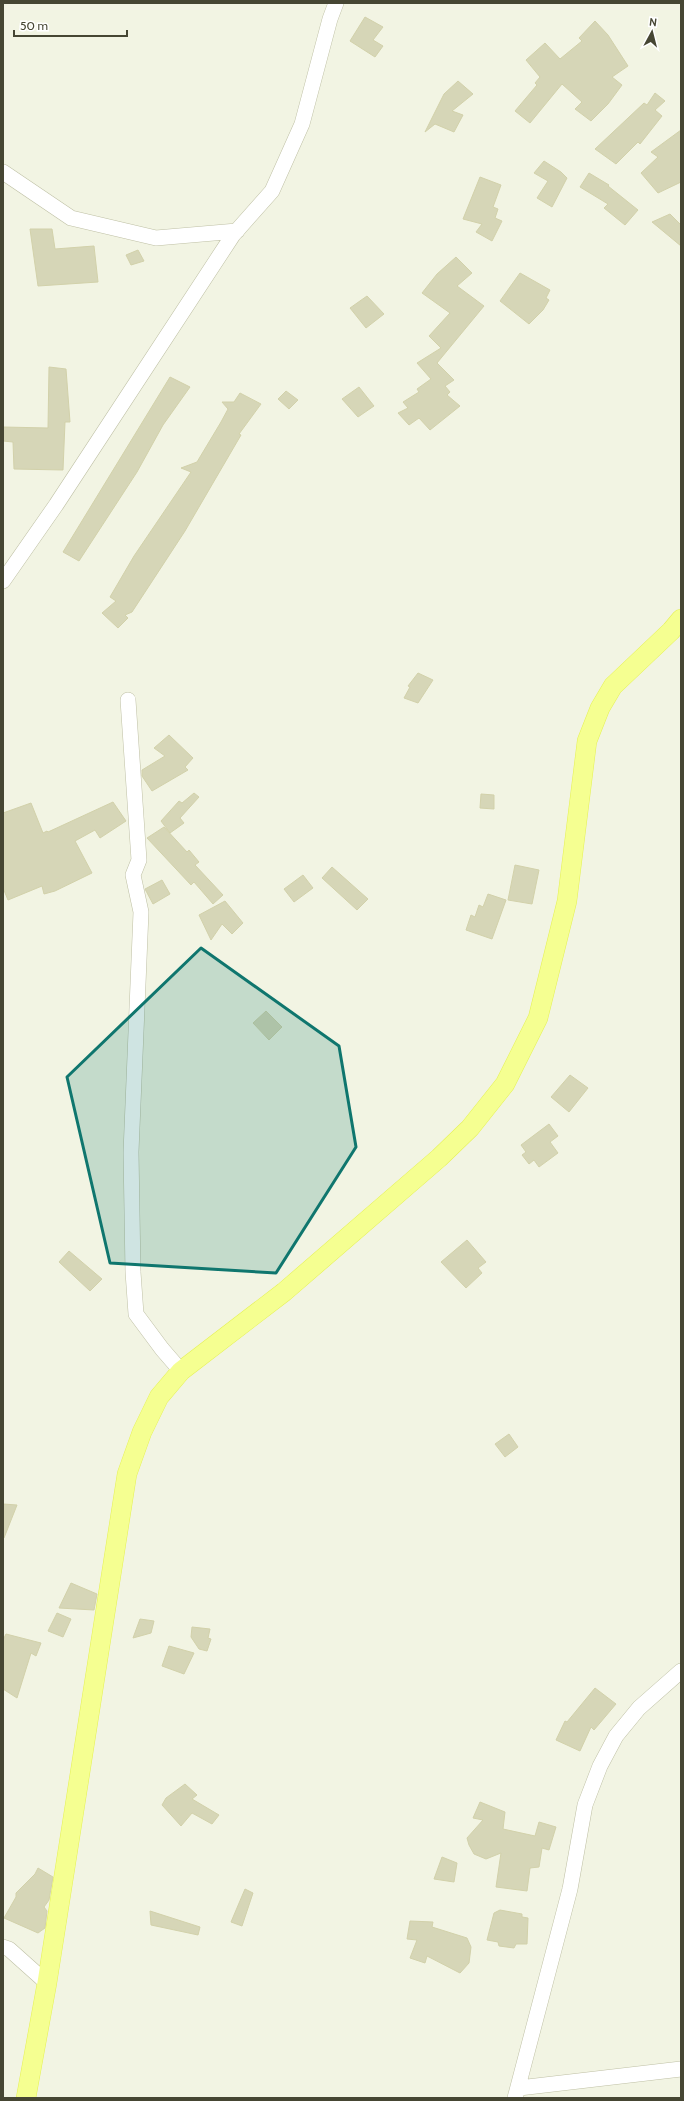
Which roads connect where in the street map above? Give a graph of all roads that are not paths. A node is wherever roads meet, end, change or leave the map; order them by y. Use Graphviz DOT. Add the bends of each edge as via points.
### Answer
graph roads {
  1 [pos="336,3"];
  2 [pos="3,172"];
  3 [pos="237,231"];
  4 [pos="3,581"];
  5 [pos="681,619"];
  6 [pos="128,700"];
  7 [pos="181,1370"];
  8 [pos="681,1672"];
  9 [pos="3,1947"];
  10 [pos="47,1983"];
  11 [pos="681,2069"];
  12 [pos="517,2093"];
  13 [pos="25,2098"];
  1 -- 3 [label="street" via="302,124 272,191"];
  2 -- 3 [label="street" via="71,218 156,238"];
  3 -- 4 [label="street"];
  5 -- 7 [label="main road" via="613,686 600,708 587,741 565,908 538,1018 505,1084 470,1128 438,1158 284,1292"];
  6 -- 7 [label="street" via="139,860 133,875 141,912 131,1152 136,1314"];
  7 -- 10 [label="main road" via="159,1397 142,1432 127,1474"];
  8 -- 12 [label="street" via="639,1708 616,1736 597,1772 585,1805 570,1889"];
  9 -- 10 [label="street" via="9,1949"];
  10 -- 13 [label="main road"];
  11 -- 12 [label="street"];
}
